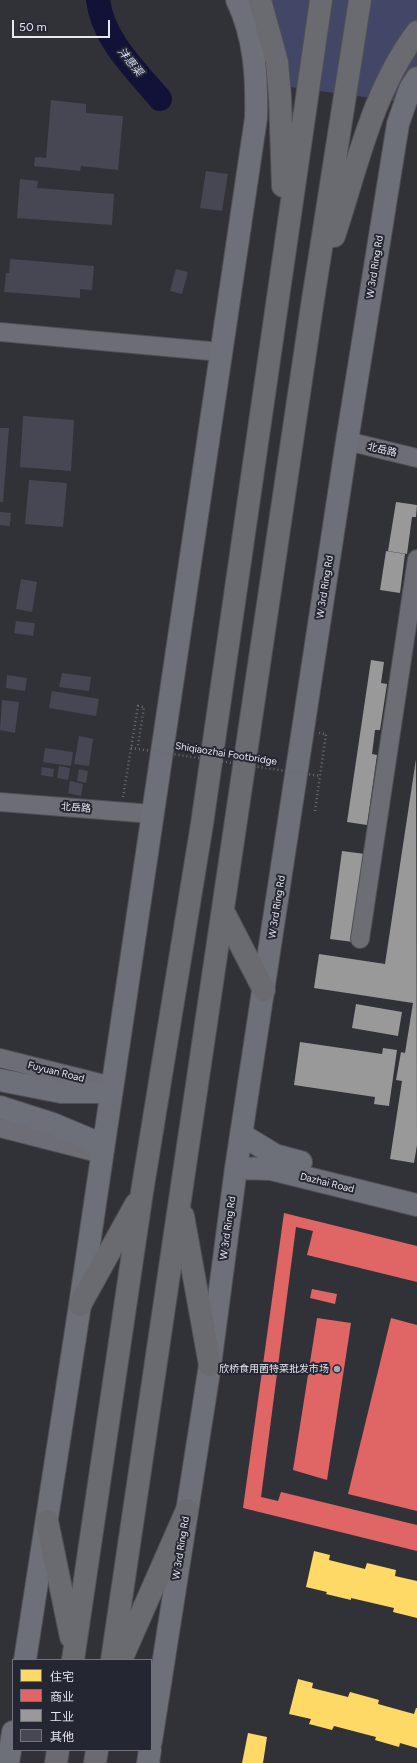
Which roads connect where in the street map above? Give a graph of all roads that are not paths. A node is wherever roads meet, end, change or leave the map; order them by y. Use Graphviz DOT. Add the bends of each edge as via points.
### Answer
graph roads {
  1 [pos="237,0"];
  2 [pos="260,0"];
  3 [pos="321,0"];
  4 [pos="360,0"];
  5 [pos="417,32"];
  6 [pos="417,78"];
  7 [pos="285,246"];
  8 [pos="312,306"];
  9 [pos="0,332"];
  10 [pos="221,352"];
  11 [pos="347,441"];
  12 [pos="417,458"];
  13 [pos="417,559"];
  14 [pos="0,802"];
  15 [pos="152,814"];
  16 [pos="223,911"];
  17 [pos="360,940"];
  18 [pos="264,990"];
  19 [pos="0,1058"];
  20 [pos="0,1080"];
  21 [pos="112,1089"];
  22 [pos="0,1107"];
  23 [pos="0,1128"];
  24 [pos="242,1135"];
  25 [pos="103,1150"];
  26 [pos="236,1168"];
  27 [pos="417,1190"];
  28 [pos="142,1192"];
  29 [pos="180,1197"];
  30 [pos="417,1205"];
  31 [pos="80,1305"];
  32 [pos="210,1365"];
  33 [pos="187,1510"];
  34 [pos="47,1521"];
  35 [pos="73,1656"];
  36 [pos="25,1659"];
  37 [pos="112,1659"];
  38 [pos="121,1659"];
  39 [pos="152,1735"];
  40 [pos="12,1738"];
  41 [pos="58,1751"];
  42 [pos="97,1751"];
  43 [pos="150,1751"];
  44 [pos="8,1763"];
  45 [pos="56,1763"];
  46 [pos="95,1763"];
  47 [pos="148,1763"];
  1 -- 10 [label="main road" via="252,46 257,86 256,118"];
  2 -- 7 [label="highway" via="277,62"];
  3 -- 7 [label="highway"];
  4 -- 8 [label="highway"];
  5 -- 8 [label="highway" via="388,77 374,110"];
  6 -- 11 [label="main road, W 3rd Ring Rd" via="410,89 398,124"];
  7 -- 28 [label="highway" via="202,824"];
  8 -- 16 [label="highway"];
  9 -- 10 [label="street"];
  10 -- 15 [label="main road"];
  11 -- 12 [label="street, 北岳路"];
  11 -- 18 [label="main road, W 3rd Ring Rd"];
  13 -- 17 [label="street"];
  14 -- 15 [label="street, 北岳路"];
  15 -- 21 [label="main road"];
  16 -- 18 [label="highway"];
  16 -- 29 [label="highway"];
  18 -- 24 [label="main road, W 3rd Ring Rd"];
  19 -- 21 [label="street, Fuyuan Road"];
  20 -- 21 [label="main road, Fuyuan Road" via="61,1092"];
  21 -- 25 [label="main road"];
  22 -- 25 [label="main road" via="53,1124"];
  23 -- 25 [label="street"];
  24 -- 26 [label="main road, W 3rd Ring Rd"];
  24 -- 27 [label="main road, Dazhai Road" via="275,1155"];
  25 -- 31 [label="main road"];
  26 -- 30 [label="main road, Dazhai Road" via="271,1169"];
  26 -- 32 [label="main road, W 3rd Ring Rd"];
  28 -- 31 [label="highway"];
  28 -- 35 [label="highway"];
  29 -- 32 [label="highway"];
  29 -- 37 [label="highway"];
  31 -- 34 [label="main road"];
  32 -- 33 [label="main road, W 3rd Ring Rd"];
  33 -- 38 [label="highway"];
  33 -- 39 [label="main road, W 3rd Ring Rd"];
  34 -- 35 [label="highway"];
  34 -- 36 [label="main road"];
  40 -- 44 [label="main road"];
  41 -- 45 [label="highway"];
  42 -- 46 [label="highway"];
  43 -- 47 [label="main road"];
}
